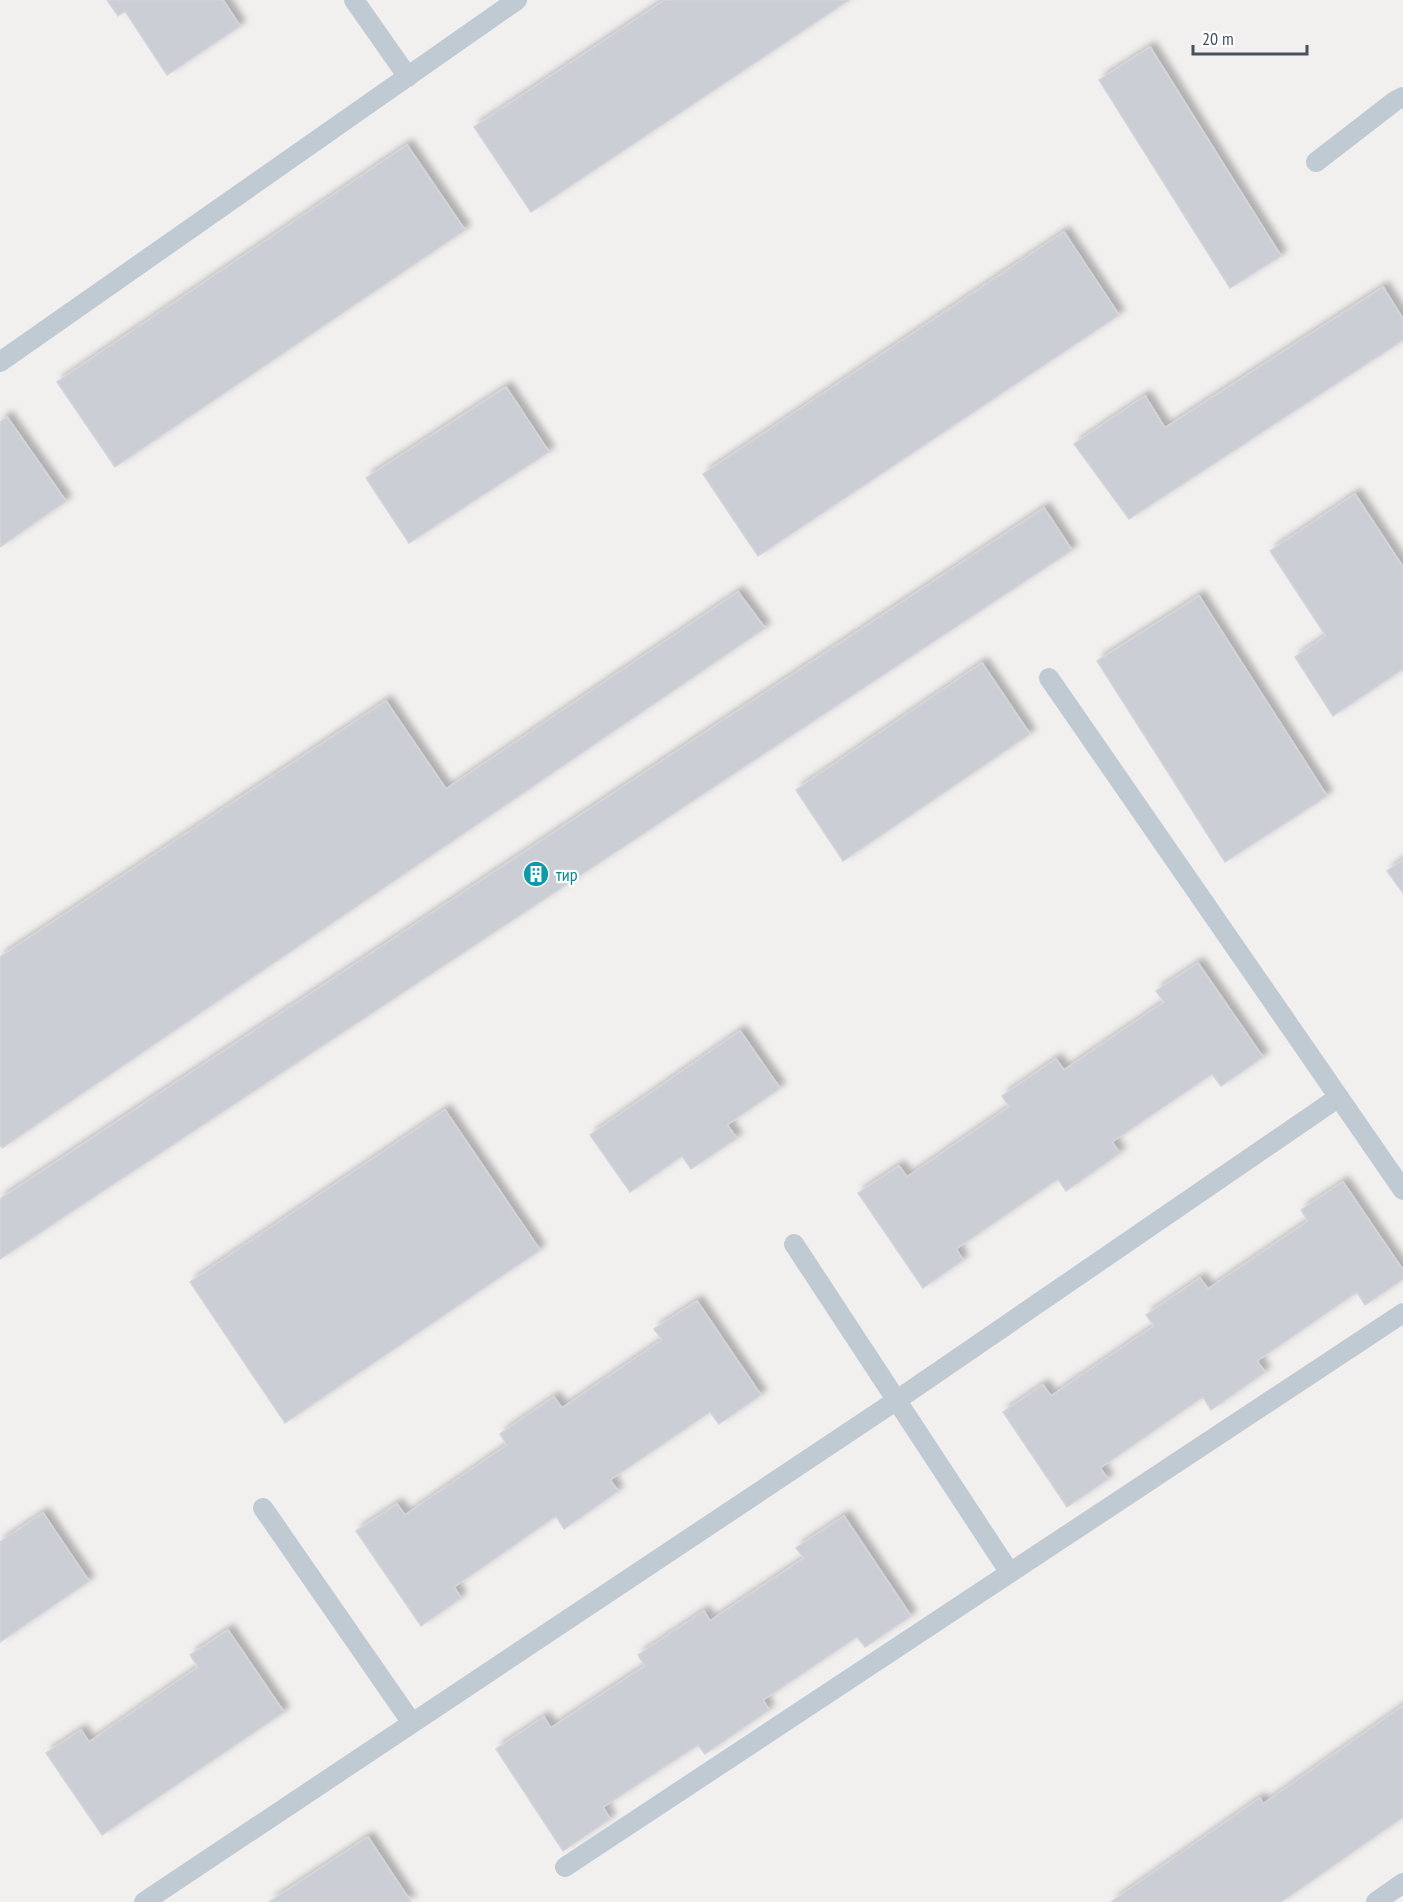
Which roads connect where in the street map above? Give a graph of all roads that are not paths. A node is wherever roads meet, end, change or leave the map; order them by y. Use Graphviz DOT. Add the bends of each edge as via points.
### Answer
graph roads {
  1 [pos="354,0"];
  2 [pos="517,0"];
  3 [pos="408,76"];
  4 [pos="1403,97"];
  5 [pos="1316,162"];
  6 [pos="0,362"];
  7 [pos="1049,678"];
  8 [pos="1339,1097"];
  9 [pos="1403,1190"];
  10 [pos="795,1244"];
  11 [pos="1403,1313"];
  12 [pos="897,1400"];
  13 [pos="263,1508"];
  14 [pos="1010,1573"];
  15 [pos="412,1723"];
  16 [pos="565,1867"];
  17 [pos="1403,1883"];
  18 [pos="144,1902"];
  19 [pos="1376,1902"];
  1 -- 3 [label="lane"];
  2 -- 3 [label="lane"];
  3 -- 6 [label="lane"];
  4 -- 5 [label="lane"];
  7 -- 8 [label="lane"];
  8 -- 9 [label="lane"];
  8 -- 12 [label="lane"];
  10 -- 12 [label="lane"];
  11 -- 14 [label="lane"];
  12 -- 14 [label="lane"];
  12 -- 15 [label="lane"];
  13 -- 15 [label="lane"];
  14 -- 16 [label="lane"];
  15 -- 18 [label="lane"];
  17 -- 19 [label="lane"];
}
